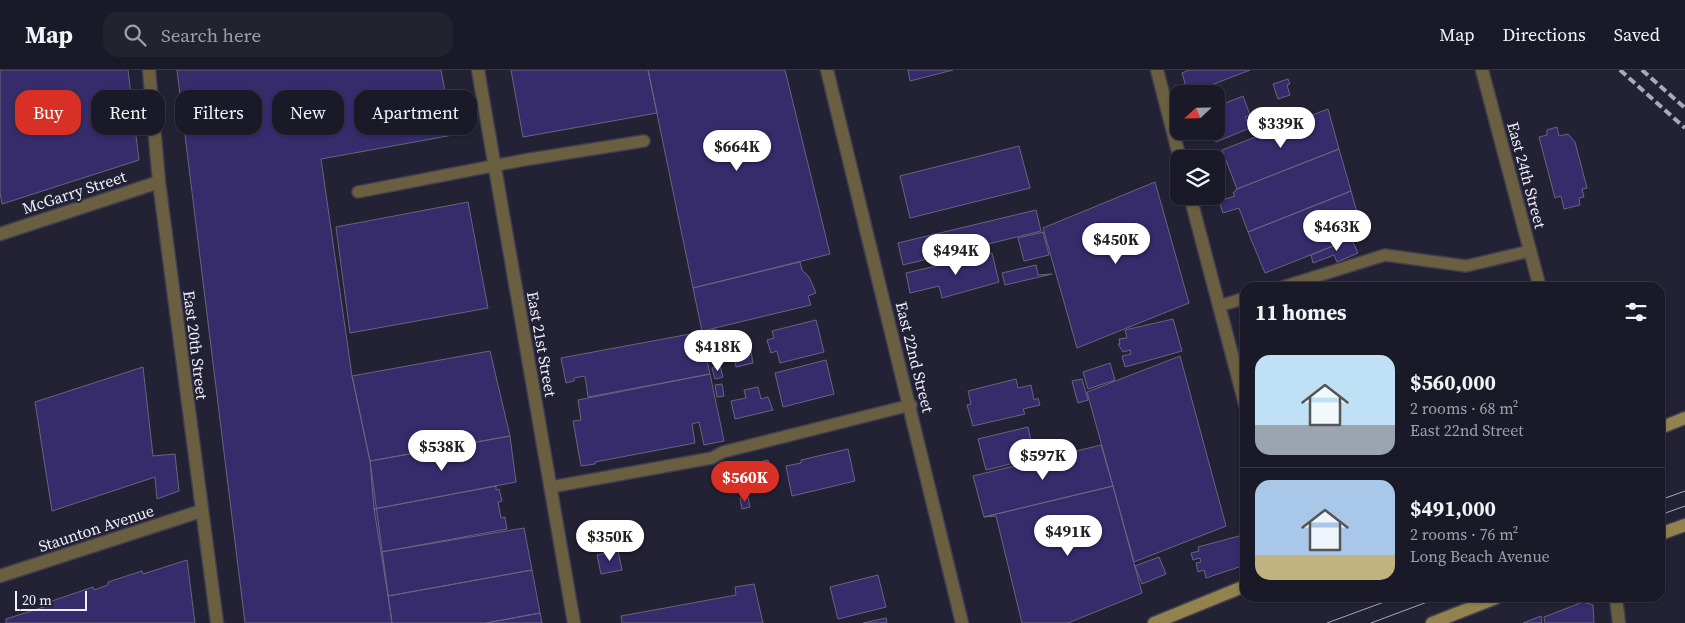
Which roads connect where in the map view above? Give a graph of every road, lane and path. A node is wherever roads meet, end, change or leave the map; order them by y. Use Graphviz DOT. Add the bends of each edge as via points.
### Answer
graph roads {
  1 [pos="149,70"];
  2 [pos="478,70"];
  3 [pos="827,70"];
  4 [pos="1157,70"];
  5 [pos="1482,70"];
  6 [pos="644,141"];
  7 [pos="1178,150"];
  8 [pos="495,165"];
  9 [pos="159,182"];
  10 [pos="358,192"];
  11 [pos="1192,205"];
  12 [pos="0,234"];
  13 [pos="1530,251"];
  14 [pos="1298,282"];
  15 [pos="1538,282"];
  16 [pos="1240,300"];
  17 [pos="1219,306"];
  18 [pos="1240,385"];
  19 [pos="910,405"];
  20 [pos="1685,418"];
  21 [pos="1665,426"];
  22 [pos="551,488"];
  23 [pos="201,511"];
  24 [pos="1685,525"];
  25 [pos="1665,532"];
  26 [pos="0,576"];
  27 [pos="1240,588"];
  28 [pos="1489,602"];
  29 [pos="1616,602"];
  30 [pos="1460,618"];
  31 [pos="217,623"];
  32 [pos="574,623"];
  33 [pos="962,623"];
  34 [pos="1154,623"];
  35 [pos="1432,623"];
  36 [pos="1619,623"];
  1 -- 9 [label="street, East 20th Street"];
  2 -- 8 [label="street, East 21st Street"];
  3 -- 19 [label="street, East 22nd Street"];
  4 -- 7 [label="street"];
  5 -- 13 [label="street, East 24th Street"];
  6 -- 8 [label="lane"];
  8 -- 10 [label="lane"];
  8 -- 22 [label="street, East 21st Street"];
  9 -- 12 [label="street, McGarry Street"];
  9 -- 23 [label="street, East 20th Street"];
  11 -- 17 [label="street"];
  13 -- 14 [label="lane" via="1466,266 1385,255"];
  13 -- 15 [label="street, East 24th Street"];
  16 -- 17 [label="lane"];
  17 -- 18 [label="street"];
  19 -- 22 [label="lane" via="723,452 712,458"];
  19 -- 33 [label="street, East 22nd Street"];
  20 -- 21 [label="main road"];
  22 -- 32 [label="street, East 21st Street"];
  23 -- 26 [label="street, Staunton Avenue"];
  23 -- 31 [label="street, East 20th Street"];
  24 -- 25 [label="main road"];
  27 -- 34 [label="main road"];
  28 -- 30 [label="main road"];
  29 -- 36 [label="street"];
  30 -- 35 [label="main road"];
}
